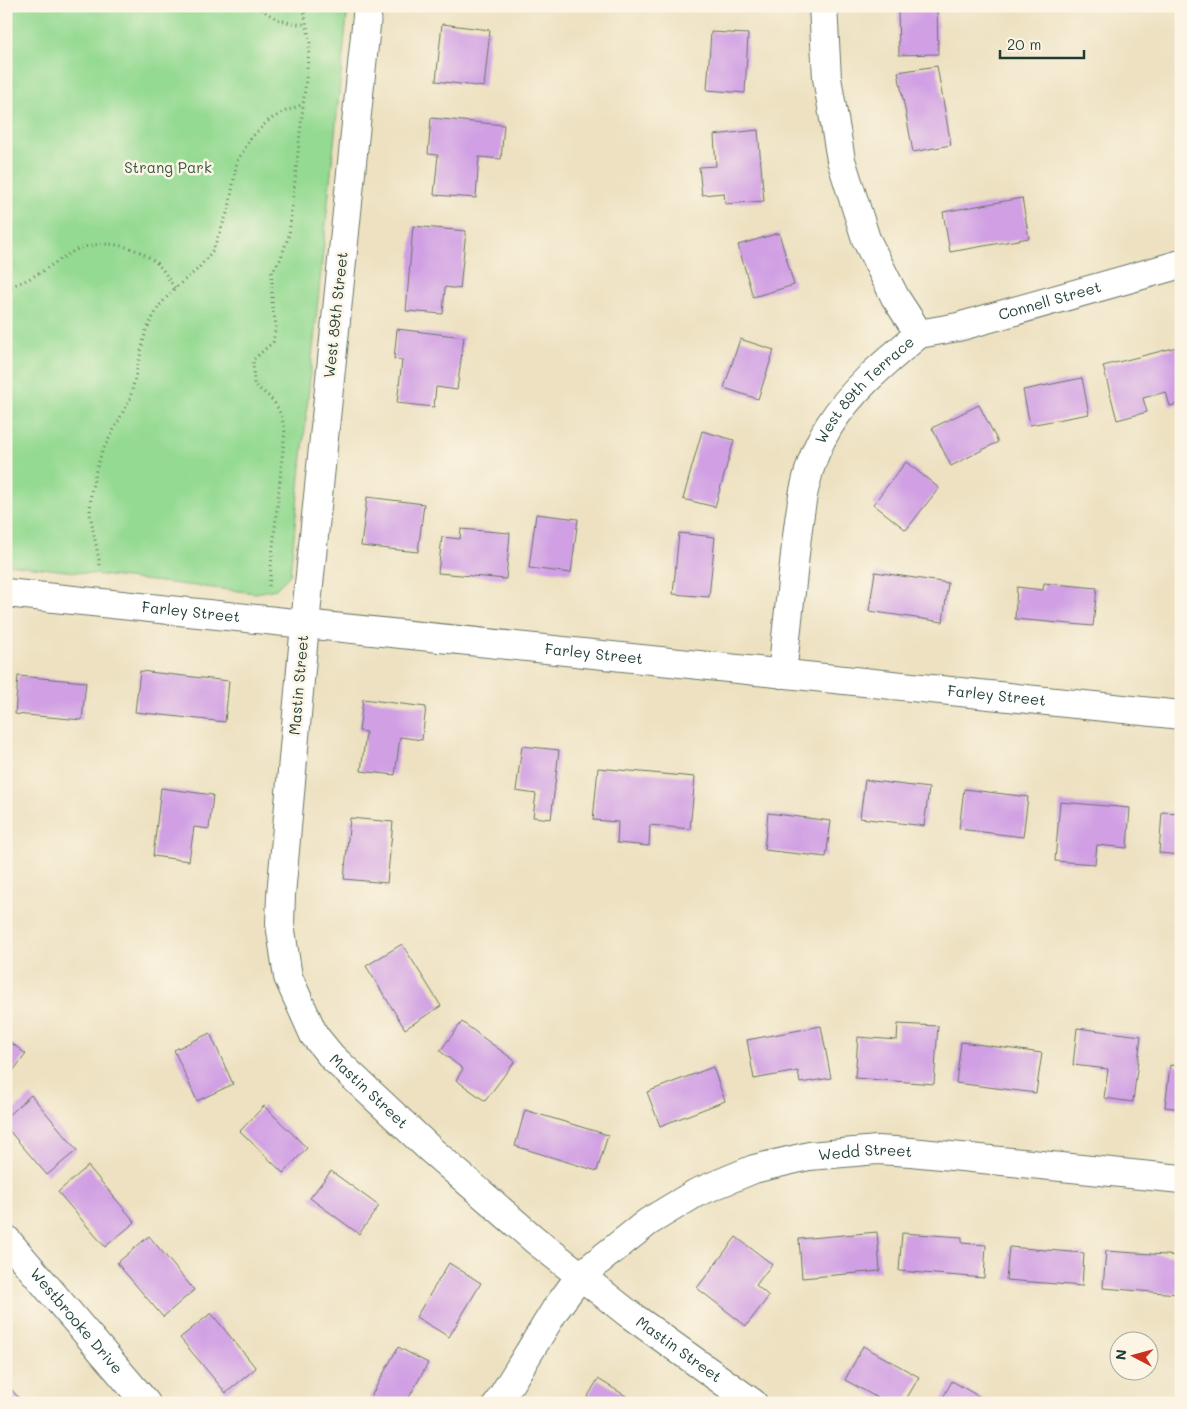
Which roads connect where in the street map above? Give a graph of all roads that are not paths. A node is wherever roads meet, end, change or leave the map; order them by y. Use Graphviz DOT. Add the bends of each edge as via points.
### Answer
graph roads {
  1 [pos="368,6"];
  2 [pos="823,6"];
  3 [pos="1181,264"];
  4 [pos="919,334"];
  5 [pos="6,593"];
  6 [pos="305,624"];
  7 [pos="782,674"];
  8 [pos="1181,715"];
  9 [pos="1181,1179"];
  10 [pos="6,1239"];
  11 [pos="581,1275"];
  12 [pos="146,1403"];
  13 [pos="498,1403"];
  14 [pos="753,1403"];
  1 -- 6 [label="street, West 89th Street"];
  2 -- 4 [label="street, West 89th Terrace" via="827,78 841,160 866,239 895,297"];
  3 -- 4 [label="street, Connell Street" via="958,327"];
  4 -- 7 [label="street, West 89th Terrace" via="882,365 845,404 829,426 809,467 800,507"];
  5 -- 6 [label="street, Farley Street"];
  6 -- 7 [label="street, Farley Street"];
  6 -- 11 [label="street, Mastin Street" via="280,895 280,924 288,977 314,1035 332,1057 431,1150 535,1240"];
  7 -- 8 [label="street, Farley Street"];
  9 -- 11 [label="street, Wedd Street" via="911,1152 877,1150 809,1156 754,1169 696,1193 648,1222"];
  10 -- 12 [label="street, Westbrooke Drive"];
  11 -- 13 [label="street"];
  11 -- 14 [label="street, Mastin Street" via="629,1314"];
}
